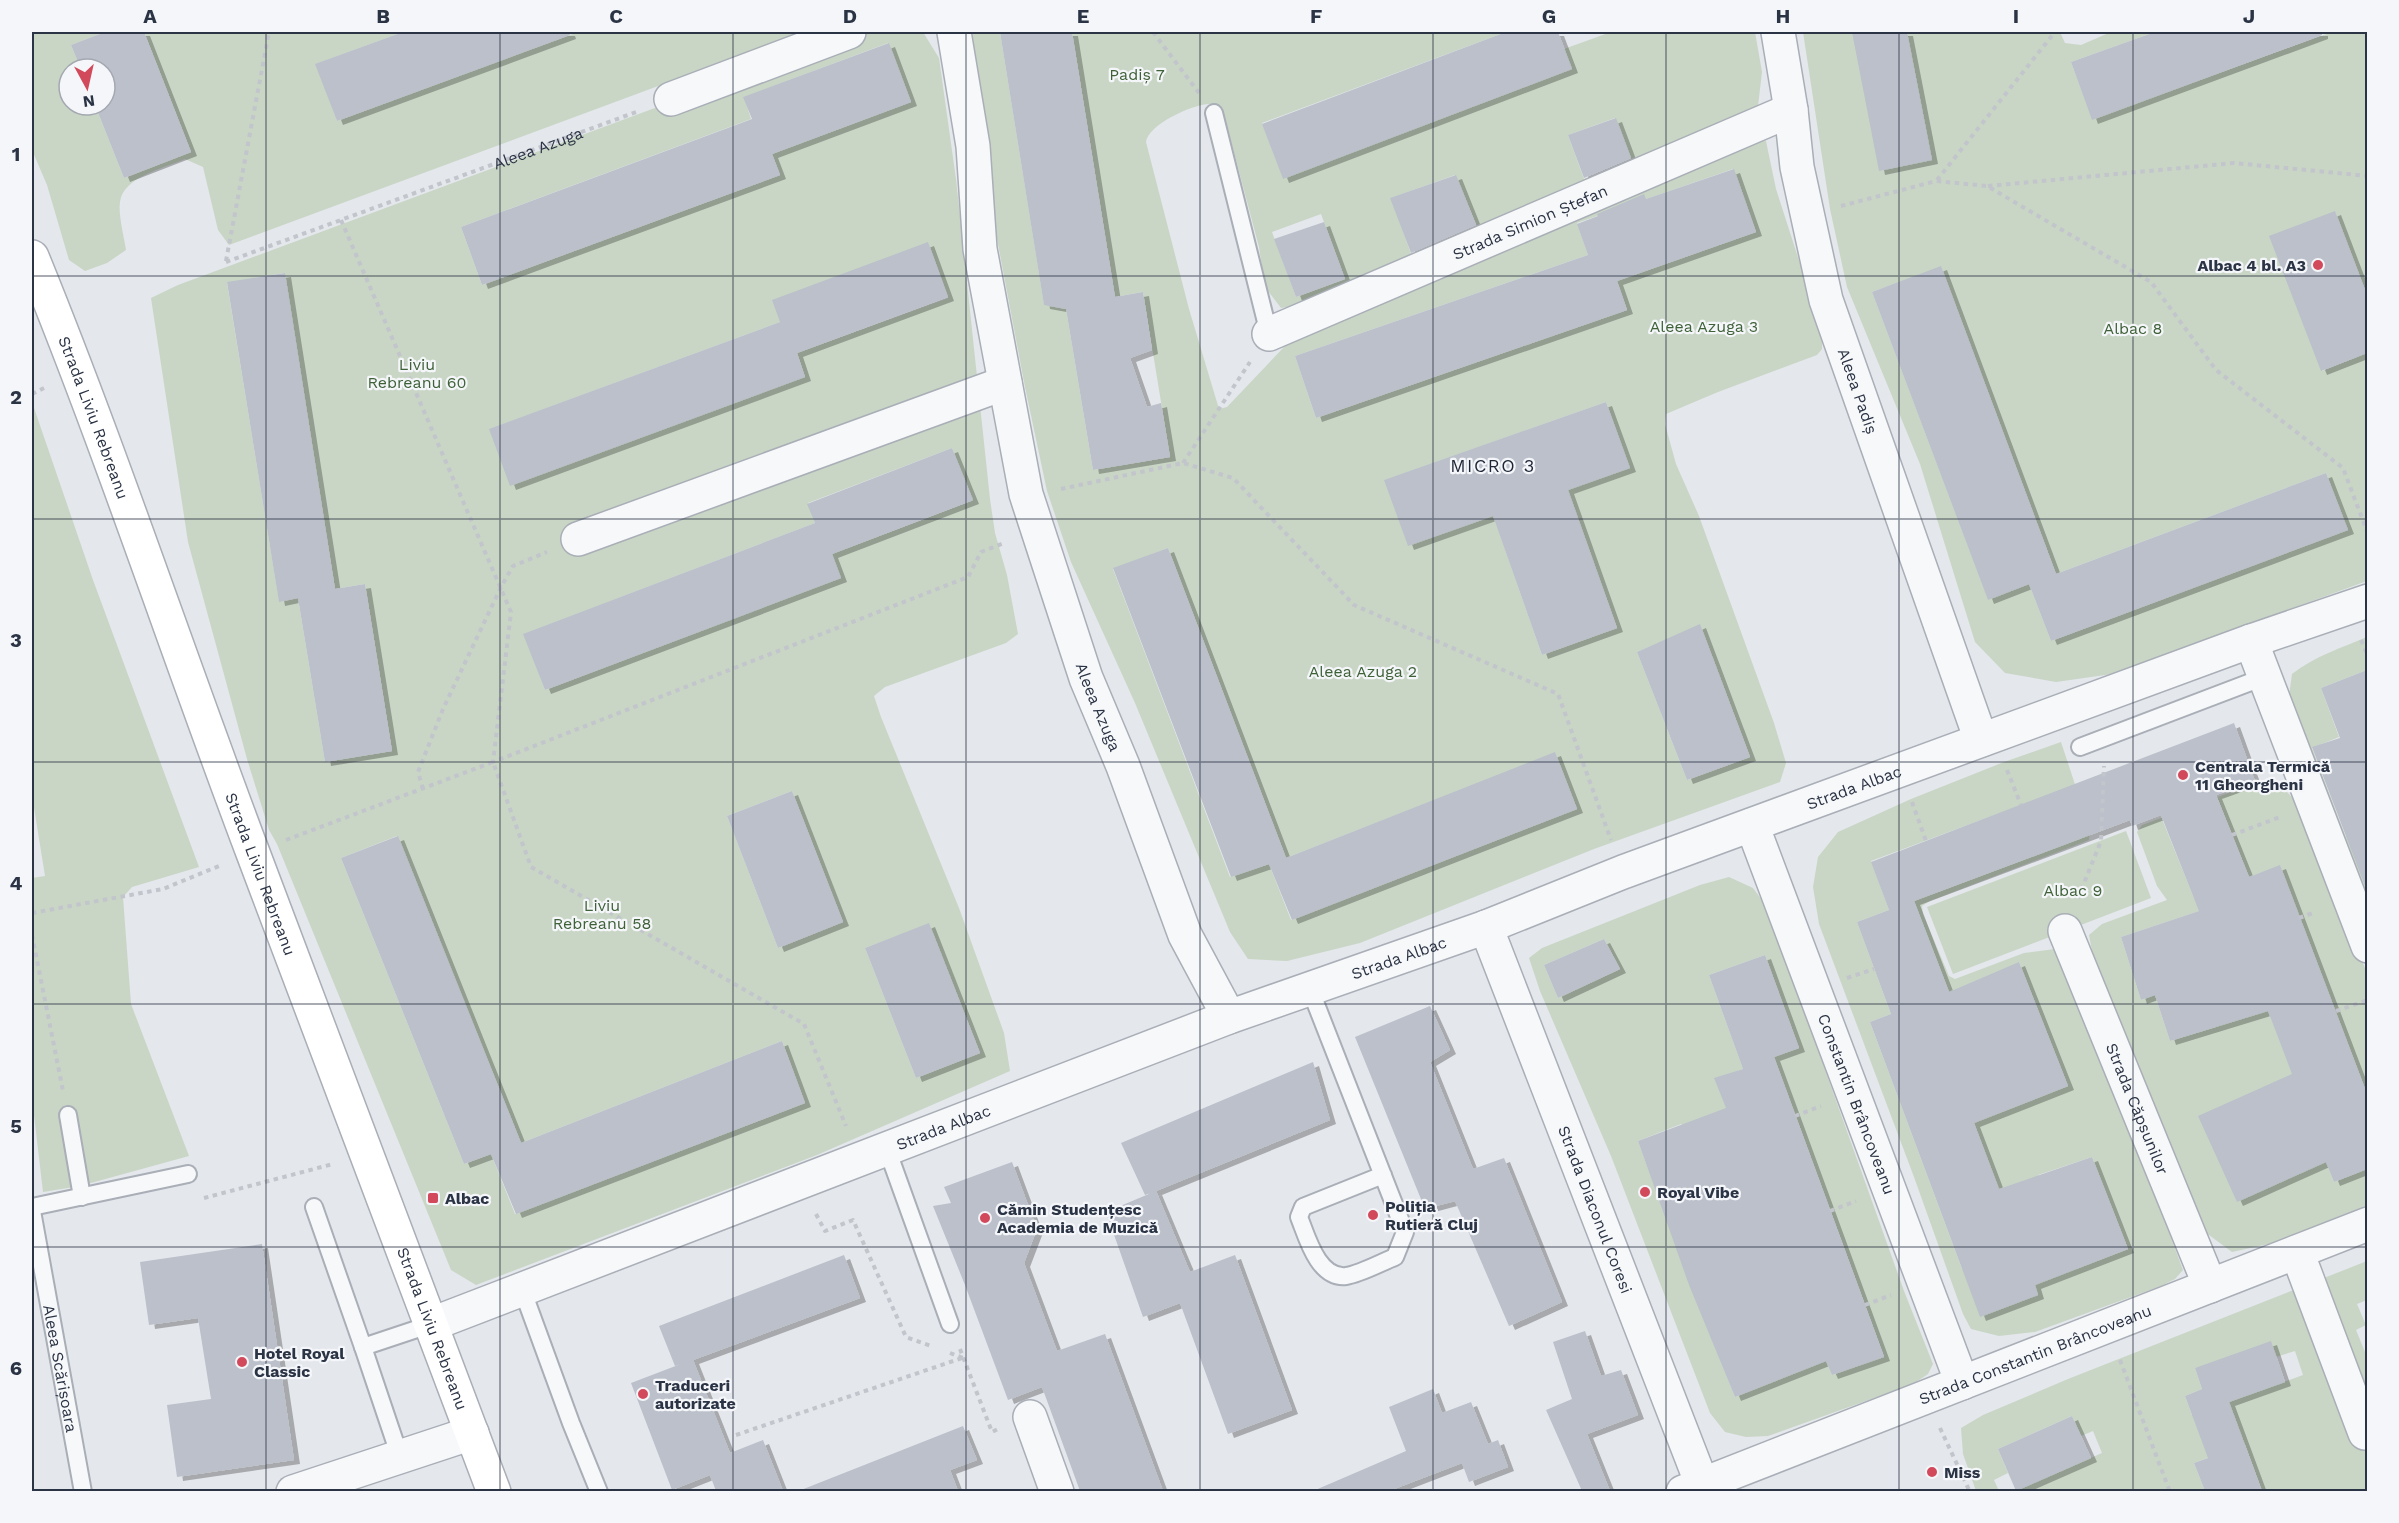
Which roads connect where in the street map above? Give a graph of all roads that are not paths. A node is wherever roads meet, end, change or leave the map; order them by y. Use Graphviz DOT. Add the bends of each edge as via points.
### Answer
graph roads {
  1 [pos="849,32"];
  2 [pos="954,32"];
  3 [pos="1778,32"];
  4 [pos="671,99"];
  5 [pos="1791,110"];
  6 [pos="1214,113"];
  7 [pos="32,257"];
  8 [pos="1269,334"];
  9 [pos="1005,383"];
  10 [pos="578,539"];
  11 [pos="2367,601"];
  12 [pos="2251,641"];
  13 [pos="2264,677"];
  14 [pos="1982,740"];
  15 [pos="2080,747"];
  16 [pos="1752,825"];
  17 [pos="1486,927"];
  18 [pos="2065,931"];
  19 [pos="2367,946"];
  20 [pos="1310,989"];
  21 [pos="1229,1017"];
  22 [pos="68,1115"];
  23 [pos="873,1155"];
  24 [pos="188,1174"];
  25 [pos="1383,1174"];
  26 [pos="82,1197"];
  27 [pos="314,1207"];
  28 [pos="32,1209"];
  29 [pos="2367,1224"];
  30 [pos="2297,1252"];
  31 [pos="2210,1286"];
  32 [pos="522,1289"];
  33 [pos="432,1324"];
  34 [pos="950,1324"];
  35 [pos="363,1347"];
  36 [pos="1962,1383"];
  37 [pos="1030,1418"];
  38 [pos="472,1433"];
  39 [pos="2365,1433"];
  40 [pos="400,1457"];
  41 [pos="1696,1489"];
  42 [pos="83,1491"];
  43 [pos="293,1491"];
  44 [pos="494,1491"];
  45 [pos="599,1491"];
  46 [pos="1057,1491"];
  1 -- 4 [label="street"];
  2 -- 9 [label="street, Aleea Azuga" via="973,146 980,249"];
  3 -- 5 [label="street, Aleea Padiș"];
  5 -- 8 [label="street, Strada Simion Ștefan"];
  5 -- 14 [label="street, Aleea Padiș" via="1797,167 1826,300"];
  6 -- 8 [label="lane"];
  7 -- 33 [label="street, Strada Liviu Rebreanu"];
  9 -- 10 [label="street"];
  9 -- 21 [label="street, Aleea Azuga" via="1026,494 1086,678 1185,935"];
  11 -- 12 [label="street, Strada Albac"];
  12 -- 13 [label="street"];
  12 -- 14 [label="street, Strada Albac"];
  13 -- 15 [label="lane"];
  13 -- 19 [label="street"];
  14 -- 16 [label="street, Strada Albac"];
  16 -- 17 [label="street, Strada Albac"];
  16 -- 36 [label="street, Constantin Brâncoveanu"];
  17 -- 20 [label="street, Strada Albac"];
  17 -- 41 [label="street, Strada Diaconul Coresi"];
  18 -- 31 [label="street, Strada Căpșunilor"];
  20 -- 21 [label="street, Strada Albac"];
  20 -- 25 [label="lane"];
  21 -- 23 [label="street, Strada Albac"];
  22 -- 26 [label="lane"];
  23 -- 32 [label="street, Strada Albac"];
  23 -- 34 [label="lane"];
  24 -- 26 [label="lane"];
  25 -- 25 [label="lane" via="1405,1232 1395,1257 1346,1276 1329,1272 1316,1258 1299,1217 1303,1207"];
  26 -- 28 [label="lane"];
  27 -- 35 [label="lane"];
  28 -- 42 [label="lane, Aleea Scărișoara"];
  29 -- 30 [label="street, Strada Constantin Brâncoveanu"];
  30 -- 31 [label="street, Strada Constantin Brâncoveanu"];
  30 -- 39 [label="street"];
  31 -- 36 [label="street, Strada Constantin Brâncoveanu"];
  32 -- 33 [label="street, Strada Albac"];
  32 -- 45 [label="lane"];
  33 -- 35 [label="lane"];
  33 -- 38 [label="street, Strada Liviu Rebreanu"];
  35 -- 40 [label="lane"];
  36 -- 41 [label="street, Strada Constantin Brâncoveanu"];
  37 -- 46 [label="street"];
  38 -- 40 [label="street"];
  38 -- 44 [label="street, Strada Liviu Rebreanu"];
  40 -- 43 [label="street"];
}
